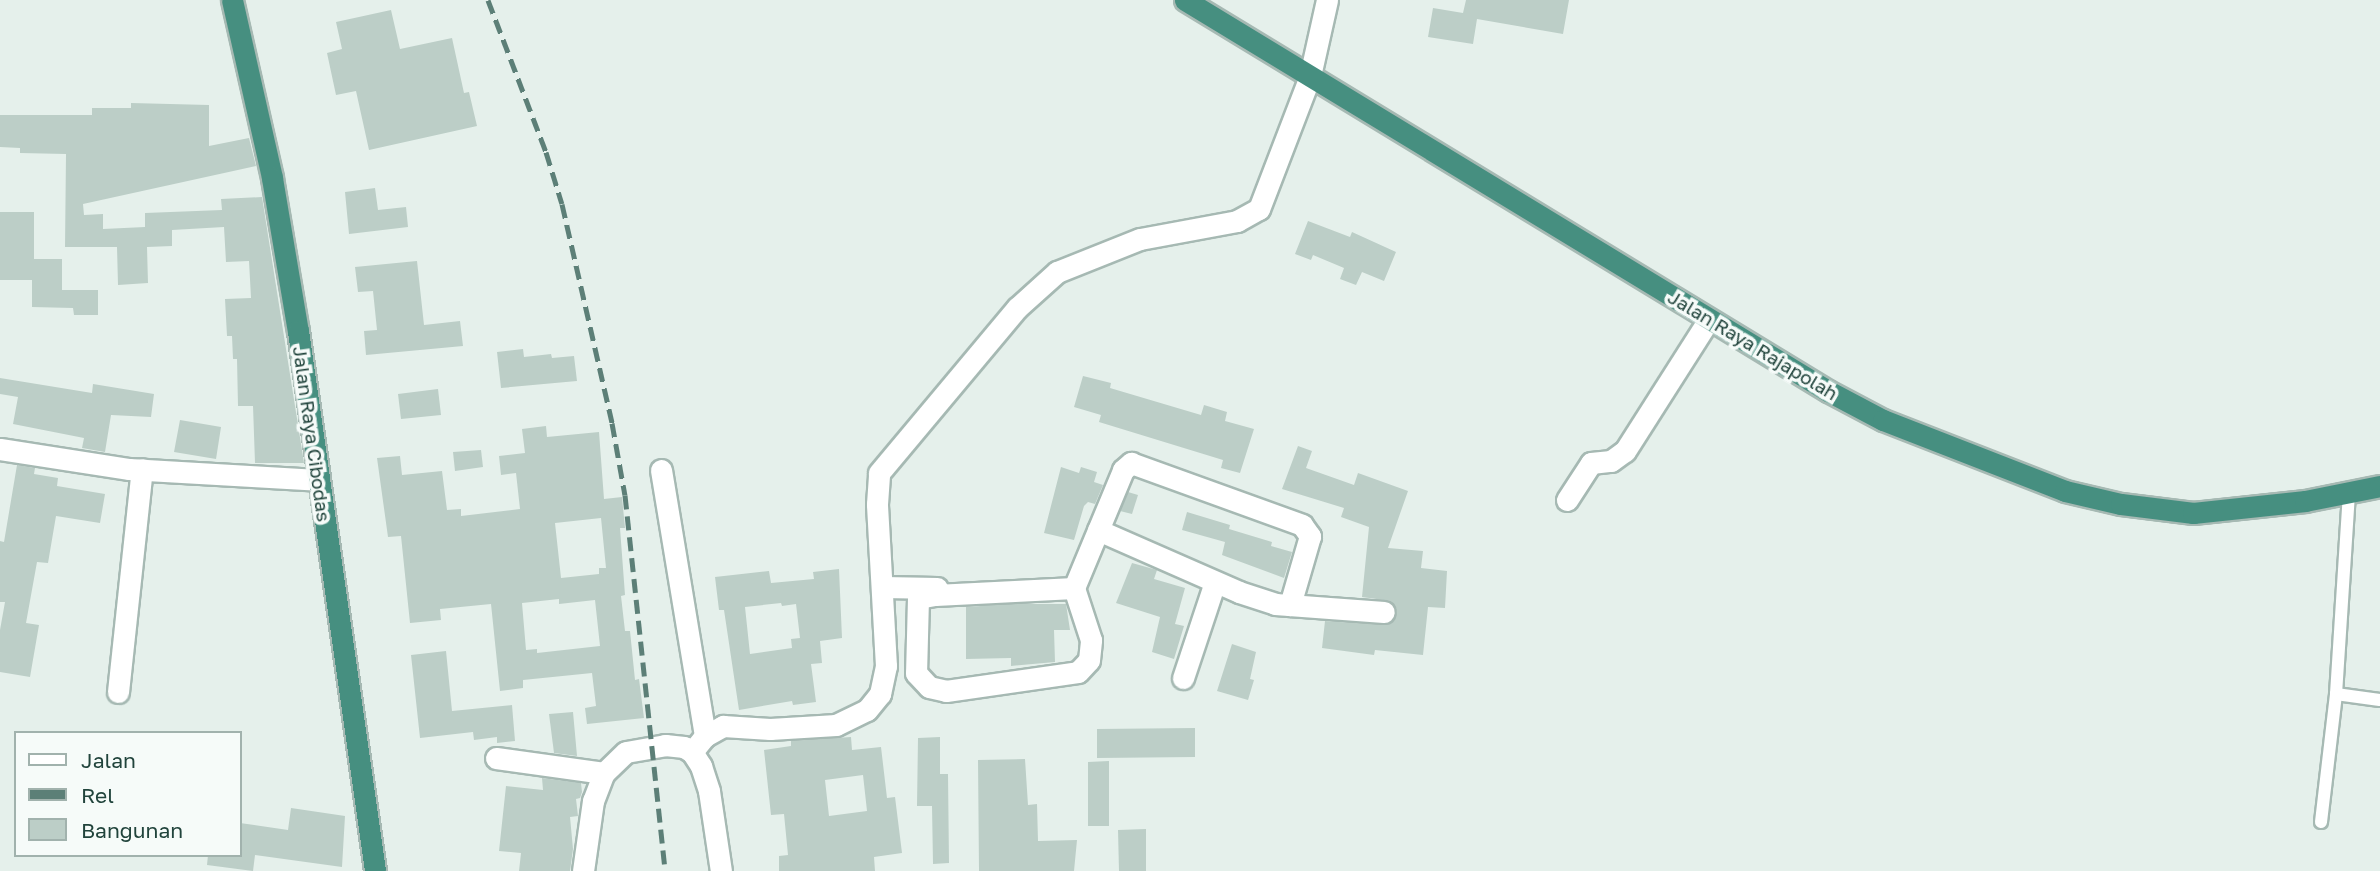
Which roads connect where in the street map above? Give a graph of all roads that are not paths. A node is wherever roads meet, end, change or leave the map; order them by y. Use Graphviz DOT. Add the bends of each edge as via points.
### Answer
graph roads {
  1 [pos="232,0"];
  2 [pos="1185,0"];
  3 [pos="1327,0"];
  4 [pos="1310,76"];
  5 [pos="1709,318"];
  6 [pos="0,449"];
  7 [pos="1127,449"];
  8 [pos="142,470"];
  9 [pos="661,470"];
  10 [pos="318,480"];
  11 [pos="2380,486"];
  12 [pos="2349,493"];
  13 [pos="1567,500"];
  14 [pos="1098,530"];
  15 [pos="1215,582"];
  16 [pos="883,587"];
  17 [pos="1074,588"];
  18 [pos="918,598"];
  19 [pos="1290,606"];
  20 [pos="1384,612"];
  21 [pos="1183,678"];
  22 [pos="118,692"];
  23 [pos="2336,694"];
  24 [pos="2380,700"];
  25 [pos="699,744"];
  26 [pos="496,758"];
  27 [pos="604,773"];
  28 [pos="2321,822"];
  29 [pos="375,871"];
  30 [pos="583,871"];
  31 [pos="721,871"];
  1 -- 10 [label="highway, Jalan Raya Cibodas" via="272,178"];
  2 -- 4 [label="highway, Jalan Raya Rajapolah"];
  3 -- 4 [label="street"];
  4 -- 5 [label="highway, Jalan Raya Rajapolah"];
  4 -- 16 [label="street" via="1259,209 1237,221 1140,239 1057,272 1017,308 878,473"];
  5 -- 12 [label="highway, Jalan Raya Rajapolah" via="1882,420 2065,491 2193,513"];
  5 -- 13 [label="street" via="1625,452 1611,461 1591,463"];
  6 -- 8 [label="street"];
  7 -- 14 [label="street"];
  8 -- 10 [label="street"];
  8 -- 22 [label="street"];
  9 -- 25 [label="street"];
  10 -- 29 [label="highway, Jalan Raya Cibodas"];
  11 -- 12 [label="highway, Jalan Raya Rajapolah"];
  12 -- 23 [label="lane"];
  14 -- 15 [label="street"];
  14 -- 16 [label="street" via="1065,577 955,588"];
  14 -- 17 [label="street"];
  14 -- 19 [label="street" via="1123,470 1136,462 1291,520 1302,525 1310,537"];
  15 -- 19 [label="street"];
  15 -- 21 [label="street"];
  16 -- 18 [label="street"];
  16 -- 25 [label="street" via="886,666 880,694 867,710 836,725 723,726"];
  17 -- 18 [label="street"];
  17 -- 18 [label="street" via="1091,640 1089,660 1078,672 946,691 929,687 916,673"];
  19 -- 20 [label="street"];
  23 -- 24 [label="lane"];
  23 -- 28 [label="lane"];
  25 -- 27 [label="street" via="645,746 626,752"];
  25 -- 31 [label="street"];
  26 -- 27 [label="street"];
  27 -- 30 [label="street" via="593,801"];
}
